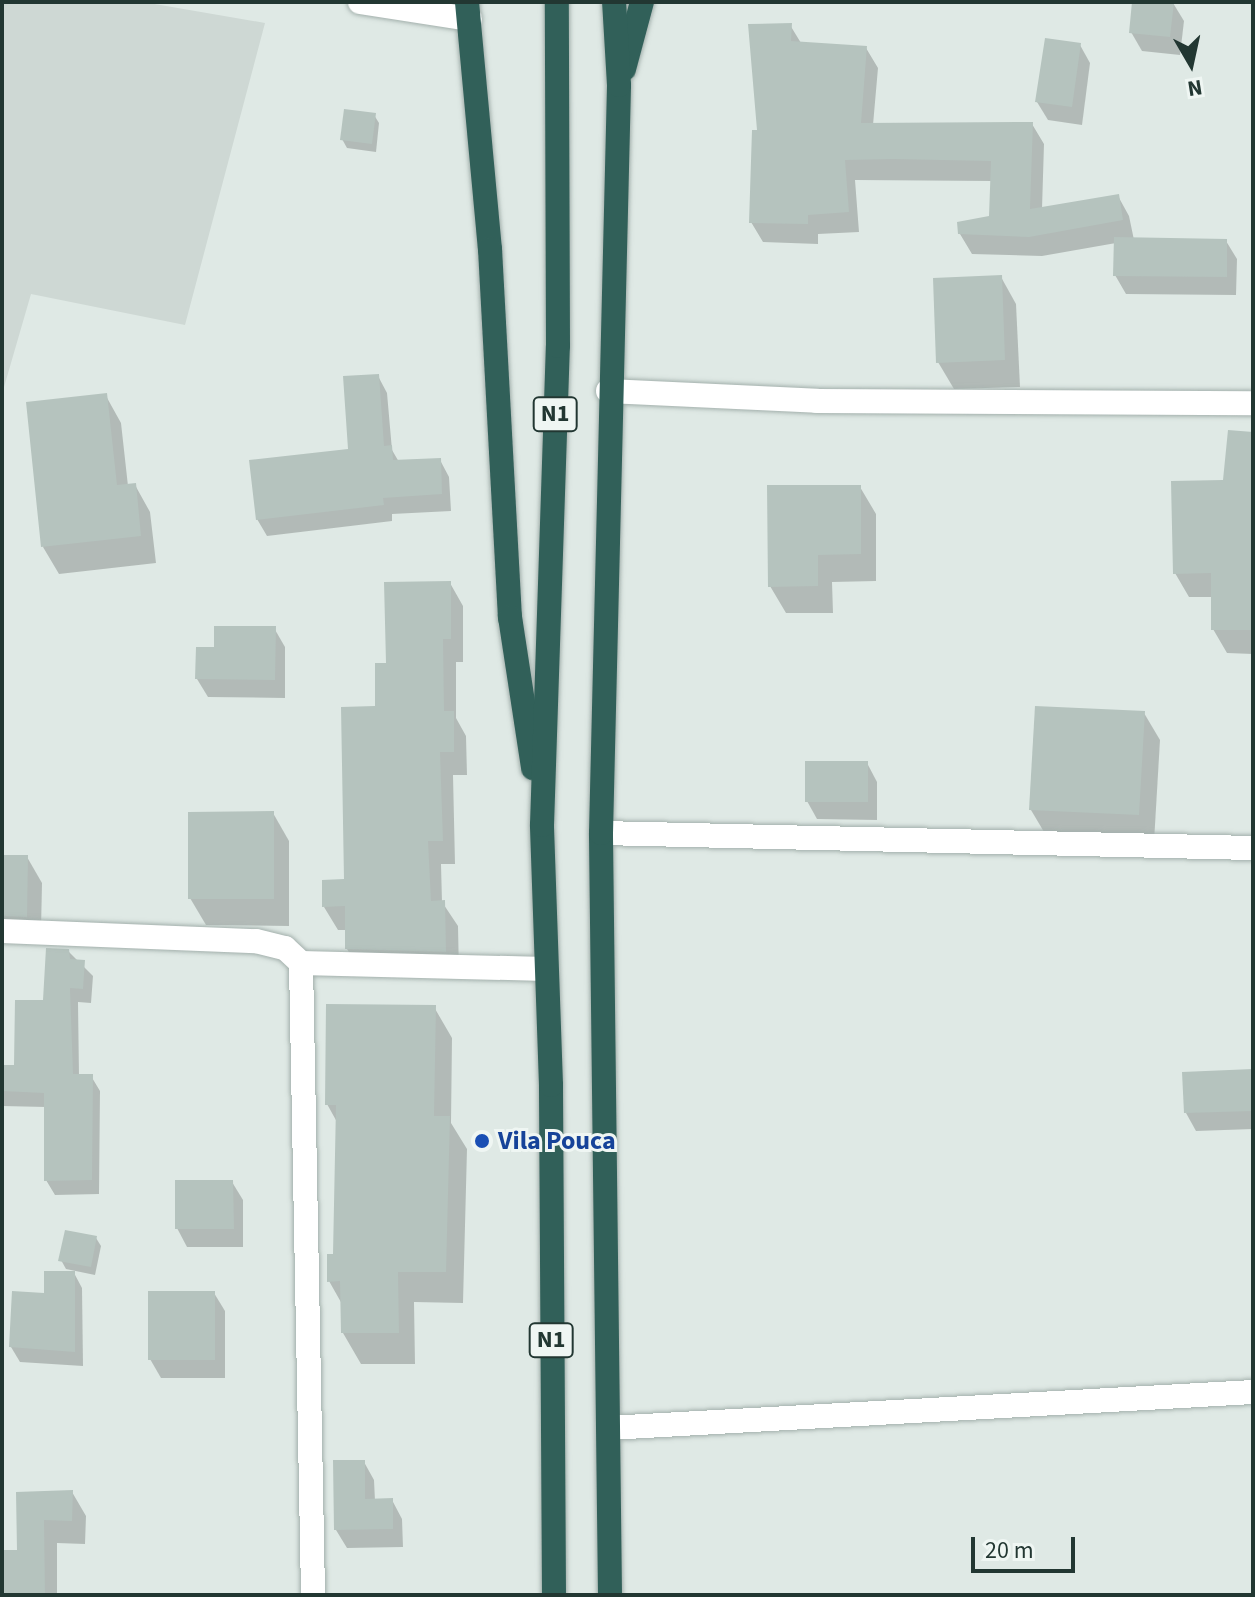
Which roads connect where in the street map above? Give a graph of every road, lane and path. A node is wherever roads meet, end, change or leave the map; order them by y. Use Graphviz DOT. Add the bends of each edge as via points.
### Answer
graph roads {
  1 [pos="360,2"];
  2 [pos="557,2"];
  3 [pos="614,2"];
  4 [pos="642,2"];
  5 [pos="468,11"];
  6 [pos="619,85"];
  7 [pos="608,391"];
  8 [pos="1253,403"];
  9 [pos="542,825"];
  10 [pos="601,833"];
  11 [pos="1253,848"];
  12 [pos="2,931"];
  13 [pos="301,963"];
  14 [pos="546,969"];
  15 [pos="1253,1392"];
  16 [pos="609,1428"];
  17 [pos="313,1595"];
  18 [pos="554,1595"];
  19 [pos="610,1595"];
  1 -- 5 [label="street"];
  2 -- 9 [label="highway, N1" via="558,346"];
  3 -- 6 [label="highway, N1"];
  4 -- 6 [label="highway"];
  5 -- 9 [label="highway" via="490,249 510,617"];
  6 -- 7 [label="highway, N1"];
  7 -- 8 [label="street" via="817,401"];
  7 -- 10 [label="highway, N1"];
  9 -- 14 [label="highway, N1"];
  10 -- 11 [label="street"];
  10 -- 16 [label="highway, N1"];
  12 -- 13 [label="street" via="256,941 285,948"];
  13 -- 14 [label="street"];
  13 -- 17 [label="street"];
  14 -- 18 [label="highway, N1"];
  15 -- 16 [label="street"];
  16 -- 19 [label="highway, N1"];
}
